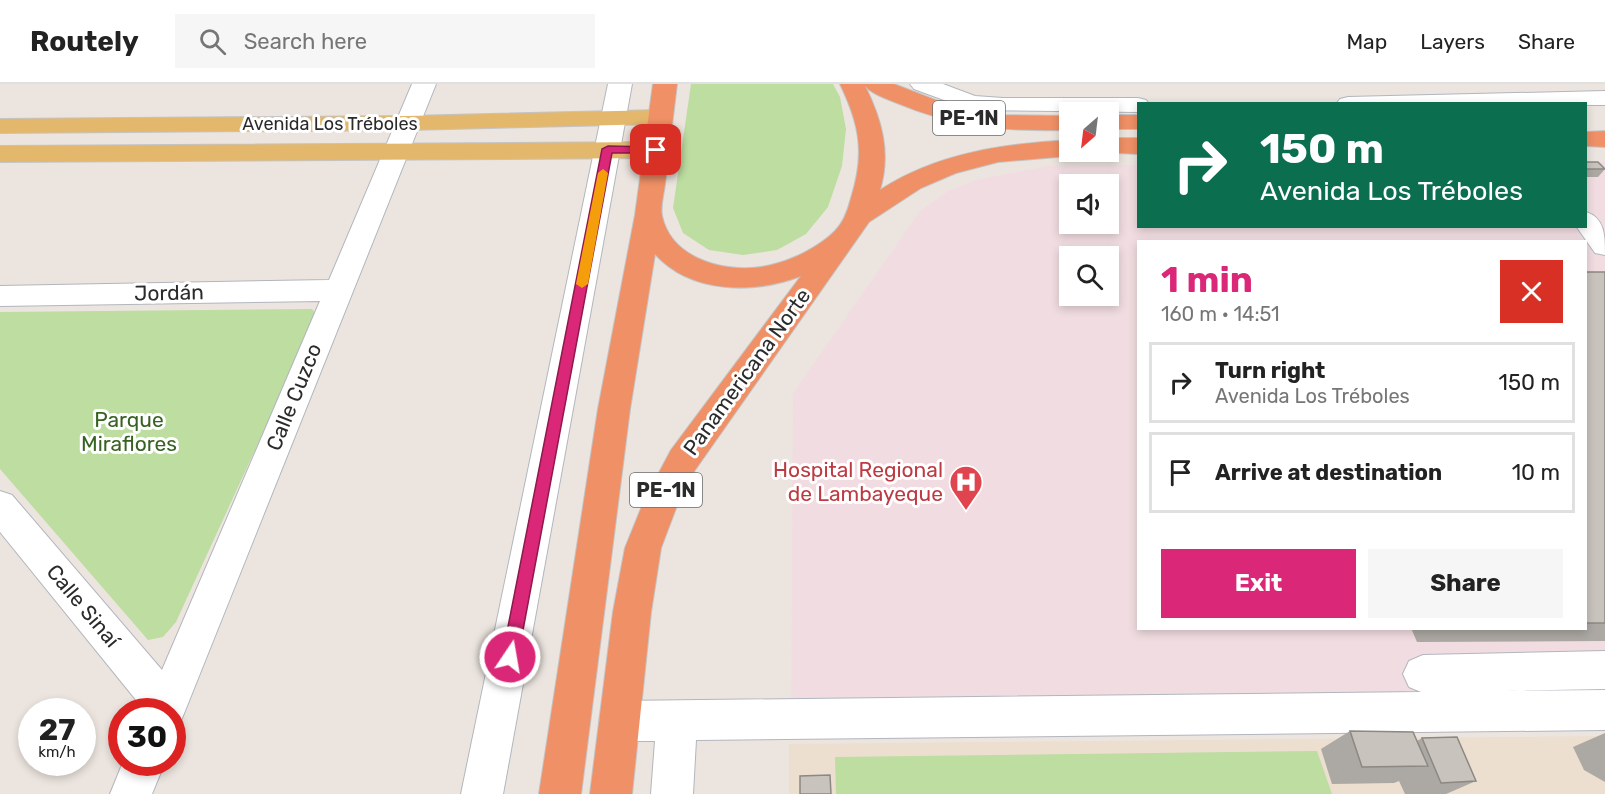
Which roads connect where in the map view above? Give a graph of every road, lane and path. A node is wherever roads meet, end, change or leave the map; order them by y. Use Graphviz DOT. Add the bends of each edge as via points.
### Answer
graph roads {
  1 [pos="424,84"];
  2 [pos="620,84"];
  3 [pos="665,84"];
  4 [pos="852,84"];
  5 [pos="874,84"];
  6 [pos="922,84"];
  7 [pos="1605,99"];
  8 [pos="1451,102"];
  9 [pos="1137,105"];
  10 [pos="967,110"];
  11 [pos="614,117"];
  12 [pos="660,117"];
  13 [pos="1587,117"];
  14 [pos="1605,117"];
  15 [pos="1137,122"];
  16 [pos="408,123"];
  17 [pos="1059,123"];
  18 [pos="1119,123"];
  19 [pos="0,126"];
  20 [pos="1587,139"];
  21 [pos="1605,139"];
  22 [pos="1119,146"];
  23 [pos="1137,146"];
  24 [pos="1059,148"];
  25 [pos="608,149"];
  26 [pos="656,150"];
  27 [pos="397,153"];
  28 [pos="0,154"];
  29 [pos="648,215"];
  30 [pos="852,226"];
  31 [pos="339,290"];
  32 [pos="0,296"];
  33 [pos="0,506"];
  34 [pos="1605,670"];
  35 [pos="1423,674"];
  36 [pos="157,698"];
  37 [pos="171,698"];
  38 [pos="1605,710"];
  39 [pos="676,720"];
  40 [pos="619,721"];
  41 [pos="138,776"];
  42 [pos="131,794"];
  43 [pos="482,794"];
  44 [pos="560,794"];
  45 [pos="611,794"];
  46 [pos="672,794"];
  1 -- 16 [label="street, Calle Cuzco"];
  2 -- 11 [label="street"];
  3 -- 12 [label="highway, PE-1N"];
  4 -- 30 [label="highway, PE-1N" via="866,112 872,140 872,173"];
  5 -- 10 [label="highway, PE-1N" via="911,101"];
  6 -- 10 [label="street"];
  7 -- 8 [label="street"];
  9 -- 10 [label="street" via="1003,105"];
  10 -- 17 [label="highway, PE-1N" via="1012,124"];
  11 -- 12 [label="main road, Avenida Los Tréboles"];
  11 -- 16 [label="main road, Avenida Los Tréboles"];
  11 -- 25 [label="street"];
  12 -- 26 [label="highway, PE-1N"];
  13 -- 14 [label="highway"];
  15 -- 18 [label="highway"];
  16 -- 19 [label="main road, Avenida Los Tréboles"];
  16 -- 27 [label="street, Calle Cuzco"];
  20 -- 21 [label="highway"];
  22 -- 23 [label="highway"];
  24 -- 30 [label="highway, Panamericana Norte / PE-1N" via="974,159 930,173 895,192"];
  25 -- 26 [label="main road, Avenida Los Tréboles"];
  25 -- 27 [label="main road, Avenida Los Tréboles"];
  25 -- 43 [label="street"];
  26 -- 29 [label="highway, PE-1N"];
  27 -- 28 [label="main road, Avenida Los Tréboles"];
  27 -- 31 [label="street, Calle Cuzco"];
  29 -- 30 [label="highway, PE-1N" via="660,242 675,258 704,272 742,279 775,275 812,261"];
  29 -- 44 [label="highway, PE-1N" via="614,409"];
  30 -- 40 [label="highway, Panamericana Norte / PE-1N" via="683,460 661,501 643,548"];
  31 -- 32 [label="street, Jordán"];
  31 -- 37 [label="street, Calle Cuzco"];
  33 -- 36 [label="street, Calle Sinaí"];
  34 -- 35 [label="street"];
  38 -- 39 [label="street"];
  39 -- 40 [label="street"];
  39 -- 46 [label="street"];
  40 -- 45 [label="highway, Panamericana Norte / PE-1N"];
  41 -- 42 [label="street"];
}
